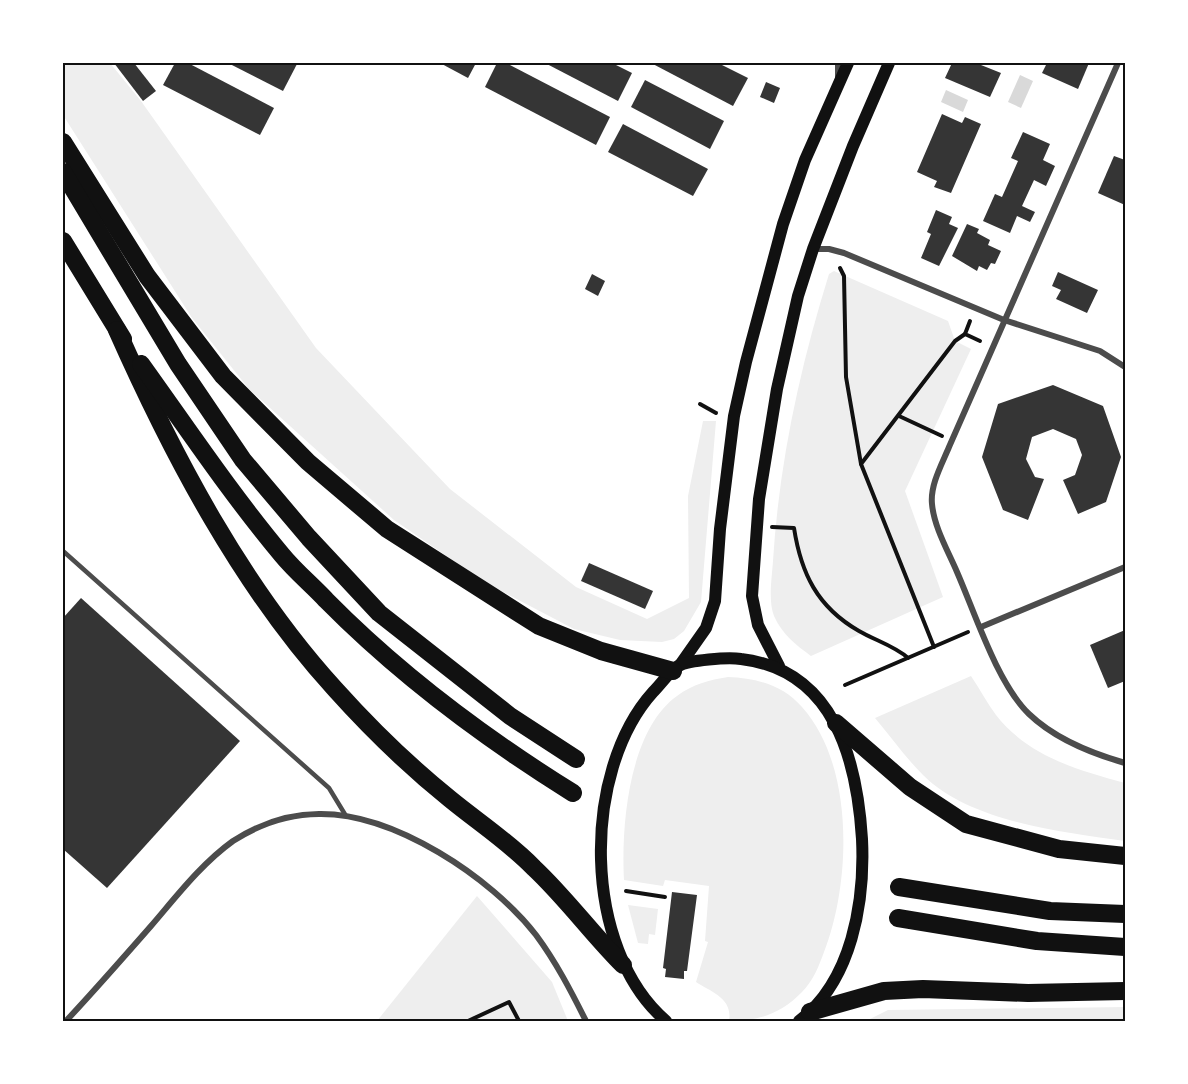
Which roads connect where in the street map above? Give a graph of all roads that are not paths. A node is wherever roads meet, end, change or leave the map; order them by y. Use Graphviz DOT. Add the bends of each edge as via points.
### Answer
graph roads {
  1 [pos="838,63"];
  2 [pos="848,63"];
  3 [pos="889,63"];
  4 [pos="1118,63"];
  5 [pos="838,84"];
  6 [pos="63,142"];
  7 [pos="63,172"];
  8 [pos="63,241"];
  9 [pos="813,249"];
  10 [pos="1004,320"];
  11 [pos="117,330"];
  12 [pos="1125,367"];
  13 [pos="63,551"];
  14 [pos="1125,567"];
  15 [pos="981,627"];
  16 [pos="779,666"];
  17 [pos="676,668"];
  18 [pos="836,723"];
  19 [pos="576,759"];
  20 [pos="1125,763"];
  21 [pos="573,793"];
  22 [pos="346,816"];
  23 [pos="1125,856"];
  24 [pos="898,887"];
  25 [pos="1125,914"];
  26 [pos="897,918"];
  27 [pos="1125,947"];
  28 [pos="622,965"];
  29 [pos="1125,991"];
  30 [pos="805,1017"];
  31 [pos="66,1021"];
  32 [pos="586,1021"];
  33 [pos="666,1021"];
  1 -- 5 [label="street"];
  2 -- 5 [label="main road"];
  3 -- 9 [label="main road"];
  4 -- 10 [label="street"];
  5 -- 17 [label="main road" via="783,224 746,362 726,478 716,601 706,628"];
  6 -- 17 [label="highway" via="147,276 223,376 308,462 387,529 539,626 601,651"];
  7 -- 19 [label="highway" via="178,364 243,460 309,538 379,613 510,716"];
  8 -- 11 [label="highway"];
  9 -- 10 [label="street" via="844,253"];
  9 -- 16 [label="main road" via="777,389 758,507 752,596 758,625"];
  10 -- 12 [label="street" via="1100,351"];
  10 -- 15 [label="street" via="934,485 931,502"];
  11 -- 21 [label="highway" via="218,473 283,556 333,607 424,691 507,752"];
  11 -- 28 [label="highway" via="148,401 239,564 281,623 335,689 448,798 534,867"];
  13 -- 22 [label="lane" via="328,788"];
  14 -- 15 [label="street"];
  15 -- 20 [label="street" via="1005,681 1028,713 1056,736"];
  16 -- 17 [label="main road" via="732,658"];
  16 -- 18 [label="main road" via="805,685"];
  17 -- 28 [label="main road" via="639,709 619,749 606,798 602,853 605,893"];
  18 -- 23 [label="highway" via="910,787 966,824 1059,849"];
  18 -- 30 [label="main road" via="860,806 863,864 849,946 831,984"];
  22 -- 31 [label="street" via="290,817 232,842 188,883"];
  22 -- 32 [label="street" via="423,845 496,893 535,934"];
  24 -- 25 [label="highway" via="1050,911"];
  26 -- 27 [label="highway" via="1037,941"];
  28 -- 33 [label="main road" via="644,999"];
  29 -- 30 [label="highway" via="884,991"];
}
